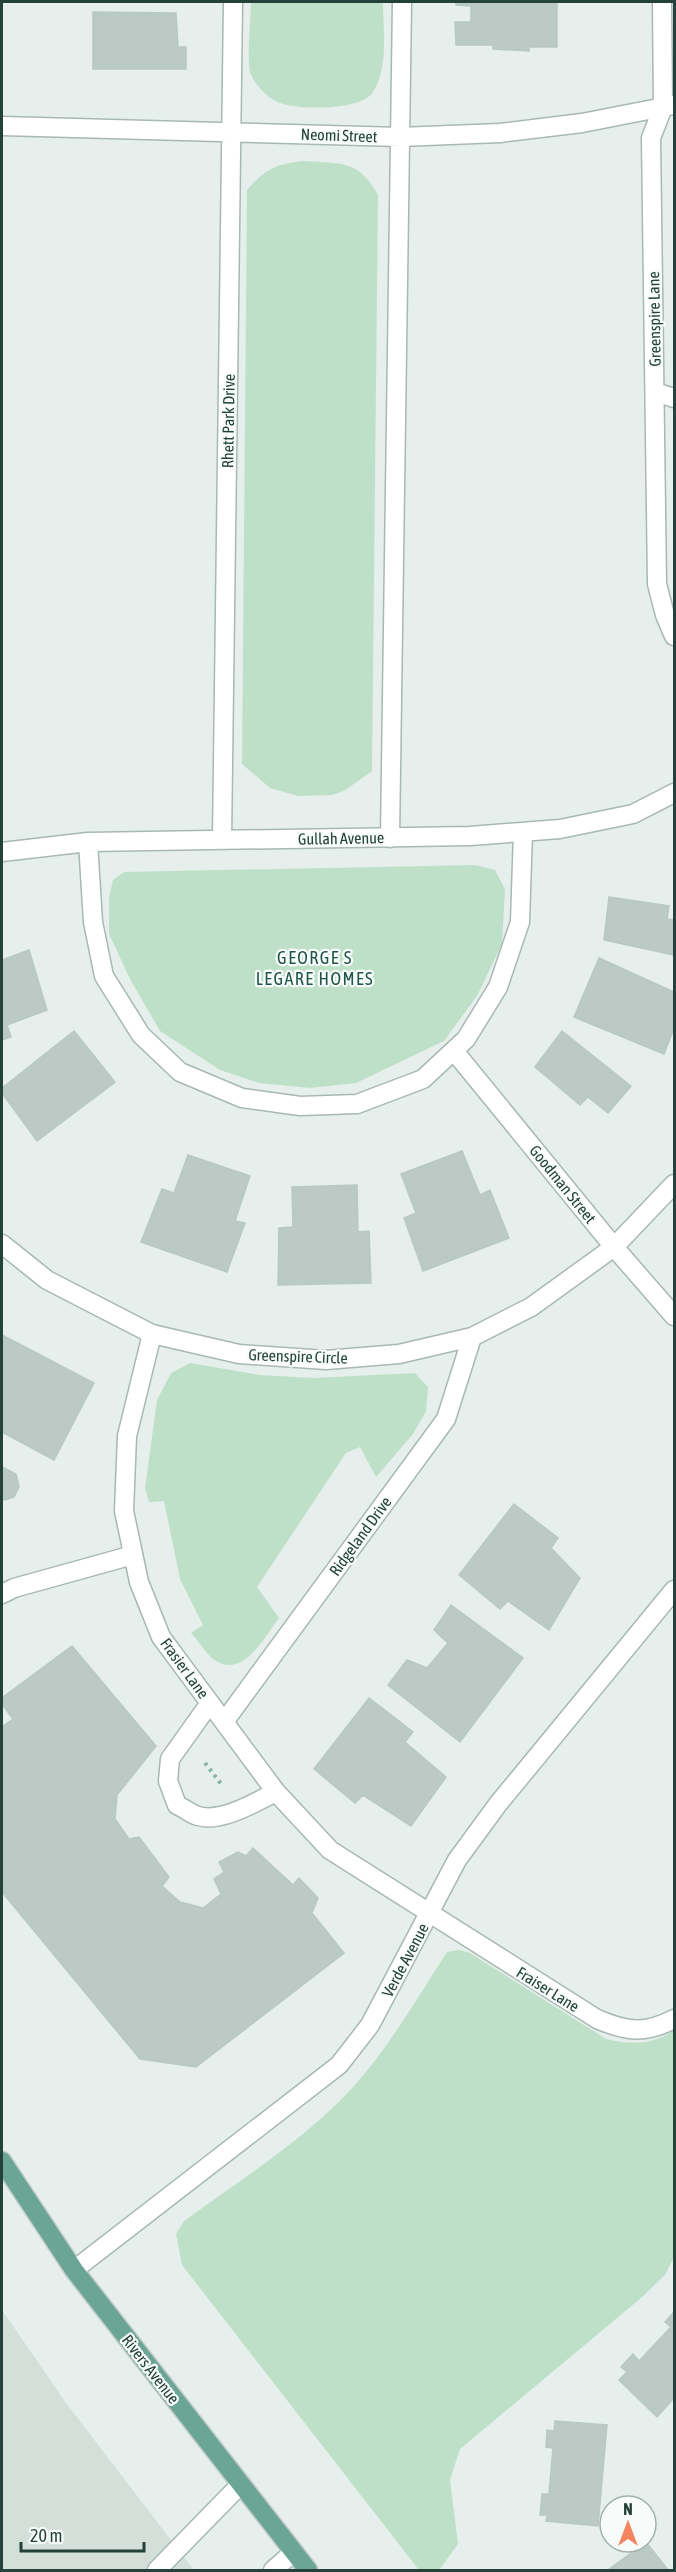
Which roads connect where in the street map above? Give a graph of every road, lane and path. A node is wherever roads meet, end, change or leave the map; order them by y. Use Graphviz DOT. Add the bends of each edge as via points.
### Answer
graph roads {
  1 [pos="233,2"];
  2 [pos="402,2"];
  3 [pos="662,2"];
  4 [pos="669,106"];
  5 [pos="2,126"];
  6 [pos="232,131"];
  7 [pos="400,137"];
  8 [pos="655,392"];
  9 [pos="675,398"];
  10 [pos="675,636"];
  11 [pos="675,793"];
  12 [pos="524,832"];
  13 [pos="390,838"];
  14 [pos="222,840"];
  15 [pos="88,842"];
  16 [pos="2,852"];
  17 [pos="454,1051"];
  18 [pos="675,1184"];
  19 [pos="2,1244"];
  20 [pos="614,1247"];
  21 [pos="675,1316"];
  22 [pos="152,1334"];
  23 [pos="472,1337"];
  24 [pos="133,1555"];
  25 [pos="675,1590"];
  26 [pos="2,1594"];
  27 [pos="210,1703"];
  28 [pos="224,1722"];
  29 [pos="203,1761"];
  30 [pos="224,1789"];
  31 [pos="276,1792"];
  32 [pos="429,1914"];
  33 [pos="675,2019"];
  34 [pos="2,2161"];
  35 [pos="74,2270"];
  36 [pos="241,2484"];
  37 [pos="294,2552"];
  38 [pos="157,2571"];
  39 [pos="273,2571"];
  40 [pos="308,2571"];
  1 -- 6 [label="street, Rhett Park Drive"];
  2 -- 7 [label="street"];
  3 -- 4 [label="street, Greenspire Lane"];
  4 -- 7 [label="street, Neomi Street" via="582,123 500,133"];
  4 -- 8 [label="street, Greenspire Lane" via="651,138"];
  5 -- 6 [label="street, Neomi Street"];
  6 -- 7 [label="street, Neomi Street"];
  6 -- 14 [label="street, Rhett Park Drive"];
  7 -- 13 [label="street"];
  8 -- 9 [label="street"];
  8 -- 10 [label="street, Greenspire Lane" via="657,584"];
  11 -- 12 [label="street, Gullah Avenue" via="633,814"];
  12 -- 13 [label="street, Gullah Avenue"];
  12 -- 17 [label="street" via="520,922 498,987 466,1039"];
  13 -- 14 [label="street, Gullah Avenue"];
  14 -- 15 [label="street, Gullah Avenue"];
  15 -- 16 [label="street, Gullah Avenue"];
  15 -- 17 [label="street" via="93,922 104,976 141,1035 180,1072 242,1098 300,1106 357,1104 423,1079"];
  17 -- 20 [label="street, Goodman Street"];
  18 -- 20 [label="street, Greenspire Circle"];
  19 -- 22 [label="street, Greenspire Circle" via="47,1280"];
  20 -- 21 [label="street, Goodman Street"];
  20 -- 23 [label="street, Greenspire Circle" via="531,1307"];
  22 -- 23 [label="street, Greenspire Circle" via="239,1354 326,1360 399,1354"];
  22 -- 24 [label="street, Frasier Lane" via="127,1436 124,1511"];
  23 -- 28 [label="street, Ridgeland Drive" via="446,1419"];
  24 -- 26 [label="street"];
  24 -- 27 [label="street, Frasier Lane" via="139,1582 161,1637"];
  25 -- 32 [label="street, Verde Avenue" via="498,1804 457,1860"];
  27 -- 28 [label="street, Frasier Lane"];
  27 -- 31 [label="street" via="170,1759 168,1781 177,1805 199,1816 214,1817 240,1810"];
  28 -- 31 [label="street, Frasier Lane"];
  29 -- 30 [label="path"];
  31 -- 32 [label="street, Frasier Lane" via="330,1850"];
  32 -- 33 [label="street, Fraiser Lane" via="617,2028 642,2031"];
  32 -- 35 [label="street, Verde Avenue" via="370,2025 339,2065"];
  34 -- 35 [label="main road, Rivers Avenue"];
  35 -- 36 [label="main road, Rivers Avenue"];
  36 -- 37 [label="main road, Rivers Avenue"];
  36 -- 38 [label="street"];
  37 -- 39 [label="street"];
  37 -- 40 [label="main road, Rivers Avenue"];
}
